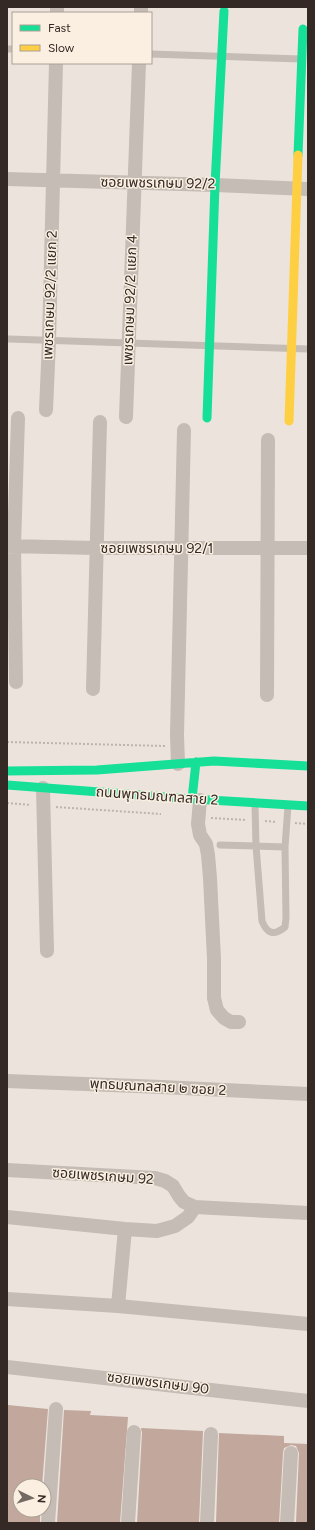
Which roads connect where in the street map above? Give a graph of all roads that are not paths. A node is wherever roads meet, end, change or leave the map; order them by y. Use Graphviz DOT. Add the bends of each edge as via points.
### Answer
graph roads {
  1 [pos="224,11"];
  2 [pos="303,29"];
  3 [pos="152,54"];
  4 [pos="222,56"];
  5 [pos="303,59"];
  6 [pos="56,64"];
  7 [pos="139,64"];
  8 [pos="7,179"];
  9 [pos="53,180"];
  10 [pos="134,183"];
  11 [pos="215,185"];
  12 [pos="303,189"];
  13 [pos="8,339"];
  14 [pos="49,341"];
  15 [pos="129,343"];
  16 [pos="210,346"];
  17 [pos="292,348"];
  18 [pos="308,349"];
  19 [pos="46,410"];
  20 [pos="126,417"];
  21 [pos="18,418"];
  22 [pos="207,418"];
  23 [pos="289,421"];
  24 [pos="100,422"];
  25 [pos="184,430"];
  26 [pos="268,440"];
  27 [pos="10,546"];
  28 [pos="97,548"];
  29 [pos="180,548"];
  30 [pos="267,548"];
  31 [pos="308,548"];
  32 [pos="16,682"];
  33 [pos="93,689"];
  34 [pos="267,694"];
  35 [pos="196,762"];
  36 [pos="178,764"];
  37 [pos="308,766"];
  38 [pos="7,771"];
  39 [pos="7,785"];
  40 [pos="43,788"];
  41 [pos="196,800"];
  42 [pos="255,802"];
  43 [pos="288,804"];
  44 [pos="308,806"];
  45 [pos="220,845"];
  46 [pos="256,846"];
  47 [pos="285,847"];
  48 [pos="48,951"];
  49 [pos="238,1022"];
  50 [pos="7,1081"];
  51 [pos="308,1094"];
  52 [pos="7,1170"];
  53 [pos="195,1207"];
  54 [pos="308,1213"];
  55 [pos="7,1218"];
  56 [pos="125,1229"];
  57 [pos="7,1299"];
  58 [pos="118,1306"];
  59 [pos="308,1324"];
  60 [pos="7,1366"];
  61 [pos="308,1401"];
  62 [pos="56,1409"];
  63 [pos="134,1432"];
  64 [pos="211,1434"];
  65 [pos="291,1453"];
  66 [pos="48,1523"];
  67 [pos="128,1523"];
  68 [pos="207,1523"];
  69 [pos="287,1523"];
  1 -- 4 [label="street"];
  2 -- 5 [label="street"];
  3 -- 4 [label="lane"];
  4 -- 5 [label="lane"];
  4 -- 11 [label="street"];
  5 -- 12 [label="street"];
  6 -- 9 [label="street, เพชรเกษม 92/2 แยก 2"];
  7 -- 10 [label="street, เพชรเกษม 92/2 แยก 4"];
  8 -- 9 [label="street, ซอยเพชรเกษม 92/2"];
  9 -- 10 [label="street, ซอยเพชรเกษม 92/2"];
  9 -- 14 [label="street, เพชรเกษม 92/2 แยก 2"];
  10 -- 11 [label="street, ซอยเพชรเกษม 92/2"];
  10 -- 15 [label="street, เพชรเกษม 92/2 แยก 4"];
  11 -- 12 [label="street, ซอยเพชรเกษม 92/2"];
  11 -- 16 [label="street"];
  12 -- 17 [label="street"];
  13 -- 14 [label="lane"];
  14 -- 15 [label="lane"];
  14 -- 19 [label="street, เพชรเกษม 92/2 แยก 2"];
  15 -- 16 [label="lane"];
  15 -- 20 [label="street, เพชรเกษม 92/2 แยก 4"];
  16 -- 17 [label="lane"];
  16 -- 22 [label="street"];
  17 -- 18 [label="lane"];
  17 -- 23 [label="street"];
  21 -- 27 [label="street"];
  24 -- 28 [label="street"];
  25 -- 29 [label="street"];
  26 -- 30 [label="street"];
  27 -- 28 [label="street, ซอยเพชรเกษม 92/1"];
  27 -- 32 [label="street"];
  28 -- 29 [label="street, ซอยเพชรเกษม 92/1"];
  28 -- 33 [label="street"];
  29 -- 30 [label="street, ซอยเพชรเกษม 92/1"];
  29 -- 36 [label="street"];
  30 -- 31 [label="street, ซอยเพชรเกษม 92/1"];
  30 -- 34 [label="street"];
  35 -- 36 [label="street, ถนนพุทธมณฑลสาย 2"];
  35 -- 37 [label="street, ถนนพุทธมณฑลสาย 2" via="234,761"];
  35 -- 41 [label="street"];
  36 -- 38 [label="street, ถนนพุทธมณฑลสาย 2" via="97,770"];
  39 -- 40 [label="street, ถนนพุทธมณฑลสาย 2"];
  40 -- 41 [label="street, ถนนพุทธมณฑลสาย 2"];
  40 -- 48 [label="street"];
  41 -- 42 [label="street, ถนนพุทธมณฑลสาย 2"];
  41 -- 49 [label="street" via="200,835 206,844 208,855 214,998 217,1010 224,1018"];
  42 -- 43 [label="street, ถนนพุทธมณฑลสาย 2"];
  42 -- 46 [label="lane"];
  43 -- 44 [label="street, ถนนพุทธมณฑลสาย 2"];
  43 -- 47 [label="lane"];
  45 -- 46 [label="lane"];
  46 -- 47 [label="lane"];
  46 -- 47 [label="lane" via="262,921 265,929 271,933 279,932 285,927"];
  50 -- 51 [label="street, พุทธมณฑลสาย ๒ ซอย 2"];
  52 -- 53 [label="street, ซอยเพชรเกษม 92" via="155,1178 173,1186 184,1202"];
  53 -- 54 [label="street"];
  53 -- 56 [label="street" via="188,1217 175,1226 157,1230"];
  55 -- 56 [label="street"];
  56 -- 58 [label="street"];
  57 -- 58 [label="street"];
  58 -- 59 [label="street"];
  60 -- 61 [label="street, ซอยเพชรเกษม 90"];
  62 -- 66 [label="street"];
  63 -- 67 [label="street"];
  64 -- 68 [label="street"];
  65 -- 69 [label="street"];
}
